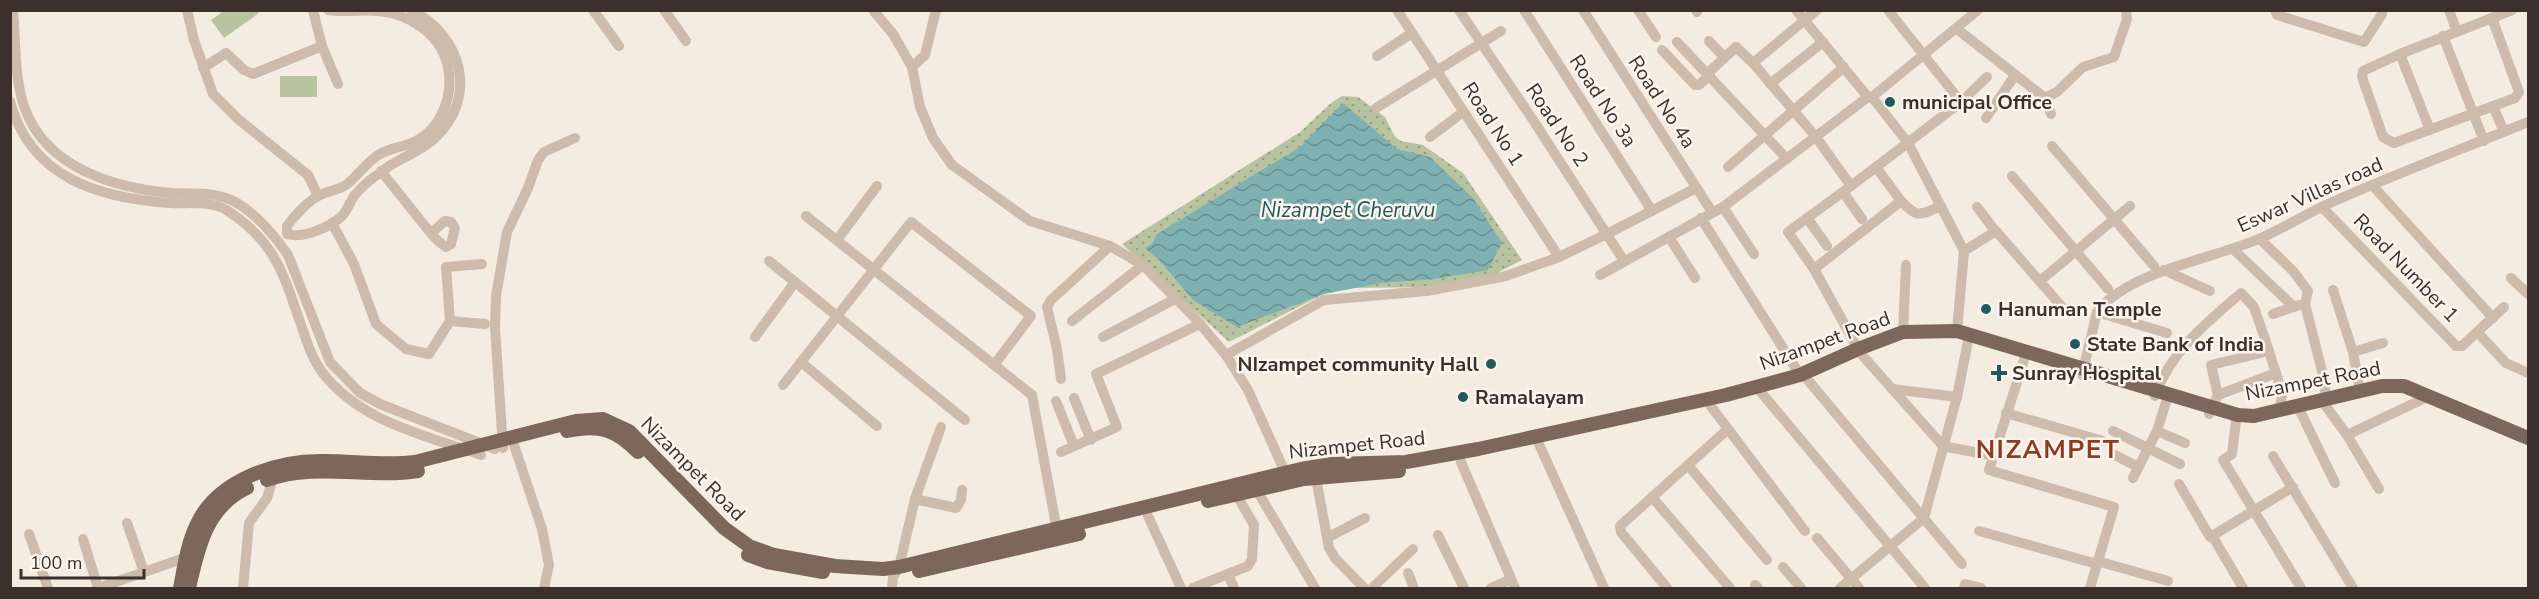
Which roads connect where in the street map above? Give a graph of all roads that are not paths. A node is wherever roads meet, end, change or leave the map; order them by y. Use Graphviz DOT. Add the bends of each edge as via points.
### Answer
graph roads {
  1 [pos="13,10"];
  2 [pos="187,10"];
  3 [pos="313,10"];
  4 [pos="328,10"];
  5 [pos="411,10"];
  6 [pos="593,10"];
  7 [pos="664,10"];
  8 [pos="873,10"];
  9 [pos="936,10"];
  10 [pos="1397,10"];
  11 [pos="1458,10"];
  12 [pos="1524,10"];
  13 [pos="1583,10"];
  14 [pos="1638,10"];
  15 [pos="1797,10"];
  16 [pos="1817,10"];
  17 [pos="1888,10"];
  18 [pos="1978,10"];
  19 [pos="2126,10"];
  20 [pos="2275,10"];
  21 [pos="2382,10"];
  22 [pos="2449,10"];
  23 [pos="2512,10"];
  24 [pos="2492,18"];
  25 [pos="1805,21"];
  26 [pos="1957,29"];
  27 [pos="1501,31"];
  28 [pos="2457,32"];
  29 [pos="1412,33"];
  30 [pos="2443,36"];
  31 [pos="1656,37"];
  32 [pos="1709,40"];
  33 [pos="686,41"];
  34 [pos="1677,42"];
  35 [pos="1823,42"];
  36 [pos="1481,43"];
  37 [pos="322,46"];
  38 [pos="619,46"];
  39 [pos="1662,50"];
  40 [pos="2400,54"];
  41 [pos="1377,56"];
  42 [pos="1923,56"];
  43 [pos="1724,57"];
  44 [pos="1753,63"];
  45 [pos="912,67"];
  46 [pos="1844,67"];
  47 [pos="204,68"];
  48 [pos="1436,71"];
  49 [pos="1709,74"];
  50 [pos="2015,75"];
  51 [pos="1987,77"];
  52 [pos="338,84"];
  53 [pos="1770,84"];
  54 [pos="1870,97"];
  55 [pos="2045,98"];
  56 [pos="10,101"];
  57 [pos="1961,102"];
  58 [pos="2493,106"];
  59 [pos="1376,108"];
  60 [pos="1794,109"];
  61 [pos="1463,112"];
  62 [pos="2474,112"];
  63 [pos="2051,114"];
  64 [pos="1986,118"];
  65 [pos="2529,122"];
  66 [pos="2430,130"];
  67 [pos="2504,132"];
  68 [pos="1764,134"];
  69 [pos="1430,137"];
  70 [pos="1816,137"];
  71 [pos="575,138"];
  72 [pos="2484,141"];
  73 [pos="1908,143"];
  74 [pos="2052,146"];
  75 [pos="1787,159"];
  76 [pos="1728,167"];
  77 [pos="1876,167"];
  78 [pos="381,171"];
  79 [pos="2012,176"];
  80 [pos="345,186"];
  81 [pos="877,186"];
  82 [pos="2373,186"];
  83 [pos="1696,188"];
  84 [pos="1847,189"];
  85 [pos="355,195"];
  86 [pos="318,196"];
  87 [pos="1901,201"];
  88 [pos="1941,206"];
  89 [pos="2130,206"];
  90 [pos="1723,207"];
  91 [pos="1977,207"];
  92 [pos="2325,209"];
  93 [pos="1652,212"];
  94 [pos="1712,212"];
  95 [pos="806,216"];
  96 [pos="1701,218"];
  97 [pos="1807,218"];
  98 [pos="1862,219"];
  99 [pos="2115,219"];
  100 [pos="332,223"];
  101 [pos="1996,232"];
  102 [pos="430,233"];
  103 [pos="287,234"];
  104 [pos="1607,234"];
  105 [pos="1669,237"];
  106 [pos="2260,239"];
  107 [pos="837,240"];
  108 [pos="273,245"];
  109 [pos="1110,246"];
  110 [pos="1827,246"];
  111 [pos="2233,249"];
  112 [pos="1964,250"];
  113 [pos="2078,251"];
  114 [pos="1754,254"];
  115 [pos="1558,256"];
  116 [pos="769,261"];
  117 [pos="1624,261"];
  118 [pos="482,264"];
  119 [pos="1143,265"];
  120 [pos="1906,265"];
  121 [pos="2159,268"];
  122 [pos="874,269"];
  123 [pos="1814,269"];
  124 [pos="1600,275"];
  125 [pos="1695,278"];
  126 [pos="2511,278"];
  127 [pos="2040,281"];
  128 [pos="795,282"];
  129 [pos="2333,290"];
  130 [pos="2210,291"];
  131 [pos="2108,294"];
  132 [pos="2529,294"];
  133 [pos="1175,299"];
  134 [pos="2300,305"];
  135 [pos="2062,307"];
  136 [pos="2504,307"];
  137 [pos="2097,312"];
  138 [pos="2273,314"];
  139 [pos="837,316"];
  140 [pos="2493,318"];
  141 [pos="450,321"];
  142 [pos="1072,321"];
  143 [pos="485,324"];
  144 [pos="1200,324"];
  145 [pos="1903,332"];
  146 [pos="2167,333"];
  147 [pos="2478,333"];
  148 [pos="1963,336"];
  149 [pos="755,337"];
  150 [pos="1103,337"];
  151 [pos="2383,343"];
  152 [pos="2269,351"];
  153 [pos="1860,352"];
  154 [pos="2353,352"];
  155 [pos="1226,355"];
  156 [pos="2025,357"];
  157 [pos="801,362"];
  158 [pos="994,365"];
  159 [pos="2082,372"];
  160 [pos="2276,373"];
  161 [pos="2529,374"];
  162 [pos="1804,377"];
  163 [pos="1061,380"];
  164 [pos="783,386"];
  165 [pos="2403,388"];
  166 [pos="1892,389"];
  167 [pos="1760,391"];
  168 [pos="2360,392"];
  169 [pos="2160,395"];
  170 [pos="2218,395"];
  171 [pos="1957,397"];
  172 [pos="1074,398"];
  173 [pos="2423,399"];
  174 [pos="1056,400"];
  175 [pos="2325,403"];
  176 [pos="1710,405"];
  177 [pos="2280,410"];
  178 [pos="2210,411"];
  179 [pos="2300,411"];
  180 [pos="2006,413"];
  181 [pos="1631,419"];
  182 [pos="965,420"];
  183 [pos="2235,421"];
  184 [pos="877,426"];
  185 [pos="941,427"];
  186 [pos="1728,429"];
  187 [pos="2157,430"];
  188 [pos="2114,431"];
  189 [pos="454,432"];
  190 [pos="2347,435"];
  191 [pos="2529,438"];
  192 [pos="1091,440"];
  193 [pos="2103,441"];
  194 [pos="445,442"];
  195 [pos="1538,442"];
  196 [pos="2185,443"];
  197 [pos="1074,446"];
  198 [pos="1943,446"];
  199 [pos="2529,446"];
  200 [pos="2149,447"];
  201 [pos="493,448"];
  202 [pos="1061,452"];
  203 [pos="2115,455"];
  204 [pos="1994,456"];
  205 [pos="2272,456"];
  206 [pos="1461,462"];
  207 [pos="2180,464"];
  208 [pos="1688,465"];
  209 [pos="2138,467"];
  210 [pos="1344,470"];
  211 [pos="1286,472"];
  212 [pos="273,478"];
  213 [pos="1316,478"];
  214 [pos="2133,478"];
  215 [pos="2335,483"];
  216 [pos="2179,484"];
  217 [pos="2293,487"];
  218 [pos="1256,489"];
  219 [pos="2379,489"];
  220 [pos="962,490"];
  221 [pos="1236,494"];
  222 [pos="1652,497"];
  223 [pos="915,499"];
  224 [pos="2255,511"];
  225 [pos="1148,516"];
  226 [pos="1365,518"];
  227 [pos="1924,518"];
  228 [pos="127,523"];
  229 [pos="1805,531"];
  230 [pos="1978,531"];
  231 [pos="29,534"];
  232 [pos="1058,535"];
  233 [pos="1438,536"];
  234 [pos="2213,537"];
  235 [pos="1327,538"];
  236 [pos="1817,538"];
  237 [pos="83,539"];
  238 [pos="1888,546"];
  239 [pos="1413,549"];
  240 [pos="187,557"];
  241 [pos="1767,560"];
  242 [pos="2097,563"];
  243 [pos="1962,564"];
  244 [pos="1784,567"];
  245 [pos="144,572"];
  246 [pos="1408,573"];
  247 [pos="1228,574"];
  248 [pos="895,577"];
  249 [pos="1851,579"];
  250 [pos="2168,581"];
  251 [pos="1513,584"];
  252 [pos="48,588"];
  253 [pos="99,588"];
  254 [pos="180,588"];
  255 [pos="189,588"];
  256 [pos="243,588"];
  257 [pos="544,588"];
  258 [pos="1181,588"];
  259 [pos="1193,588"];
  260 [pos="1233,588"];
  261 [pos="1315,588"];
  262 [pos="1364,588"];
  263 [pos="1372,588"];
  264 [pos="1414,588"];
  265 [pos="1464,588"];
  266 [pos="1491,588"];
  267 [pos="1604,588"];
  268 [pos="1667,588"];
  269 [pos="1730,588"];
  270 [pos="1801,588"];
  271 [pos="1840,588"];
  272 [pos="1859,588"];
  273 [pos="1925,588"];
  274 [pos="1964,588"];
  275 [pos="1981,588"];
  276 [pos="2090,588"];
  277 [pos="2243,588"];
  278 [pos="2301,588"];
  279 [pos="2353,588"];
  1 -- 108 [label="street" via="20,91 33,126 55,153 81,171 112,182 230,200 248,212"];
  2 -- 47 [label="street"];
  3 -- 37 [label="street"];
  4 -- 80 [label="street" via="378,11 416,22 434,37 445,55 450,75 449,96 430,131 417,141 380,154"];
  5 -- 78 [label="street" via="441,32 453,50 461,77 461,94 456,114 434,139"];
  6 -- 38 [label="street"];
  7 -- 33 [label="street"];
  8 -- 45 [label="street" via="894,34"];
  9 -- 45 [label="street" via="925,55"];
  10 -- 29 [label="street, Road No 1"];
  11 -- 36 [label="street, Road No 2"];
  12 -- 93 [label="street, Road No 3a"];
  13 -- 83 [label="street, Road No 4a"];
  14 -- 31 [label="street"];
  15 -- 25 [label="street"];
  16 -- 25 [label="street"];
  17 -- 42 [label="street"];
  18 -- 26 [label="street"];
  19 -- 55 [label="street" via="2127,19 2115,57 2083,68"];
  20 -- 21 [label="street" via="2277,15 2364,42"];
  22 -- 28 [label="street"];
  23 -- 24 [label="street"];
  24 -- 28 [label="street"];
  24 -- 58 [label="street" via="2519,92 2515,98"];
  25 -- 35 [label="street"];
  25 -- 44 [label="street"];
  26 -- 42 [label="street"];
  26 -- 50 [label="street"];
  27 -- 36 [label="street"];
  28 -- 30 [label="street"];
  29 -- 41 [label="street"];
  29 -- 48 [label="street, Road No 1"];
  30 -- 40 [label="street"];
  30 -- 62 [label="street"];
  32 -- 43 [label="street"];
  34 -- 49 [label="street"];
  35 -- 46 [label="street"];
  35 -- 53 [label="street"];
  36 -- 48 [label="street"];
  36 -- 104 [label="street, Road No 2"];
  37 -- 47 [label="street" via="253,74 226,53"];
  37 -- 52 [label="street"];
  39 -- 49 [label="street" via="1695,85"];
  40 -- 66 [label="street"];
  40 -- 66 [label="street" via="2366,69 2362,76 2383,137 2394,143"];
  42 -- 54 [label="street"];
  42 -- 57 [label="street"];
  43 -- 44 [label="street" via="1737,47"];
  43 -- 49 [label="street"];
  44 -- 53 [label="street"];
  45 -- 109 [label="street" via="920,107 933,138 952,165 1030,221"];
  46 -- 54 [label="street"];
  46 -- 60 [label="street"];
  47 -- 86 [label="street" via="213,94 308,175"];
  48 -- 59 [label="street"];
  48 -- 61 [label="street, Road No 1"];
  49 -- 68 [label="street"];
  50 -- 55 [label="street"];
  50 -- 64 [label="street"];
  51 -- 57 [label="street"];
  53 -- 60 [label="street"];
  54 -- 70 [label="street"];
  54 -- 73 [label="street"];
  55 -- 63 [label="street"];
  56 -- 108 [label="street" via="21,132 35,150 53,169 83,186 148,200 215,205"];
  57 -- 73 [label="street"];
  58 -- 62 [label="street"];
  58 -- 67 [label="street"];
  60 -- 68 [label="street"];
  60 -- 70 [label="street"];
  61 -- 69 [label="street"];
  61 -- 115 [label="street, Road No 1"];
  62 -- 66 [label="street"];
  62 -- 72 [label="street"];
  65 -- 67 [label="street, Eswar Villas road"];
  67 -- 72 [label="street, Eswar Villas road"];
  68 -- 75 [label="street"];
  68 -- 76 [label="street"];
  70 -- 75 [label="street"];
  70 -- 84 [label="street"];
  71 -- 201 [label="street" via="544,152 538,160 507,232 496,296"];
  72 -- 82 [label="street, Eswar Villas road"];
  73 -- 77 [label="street"];
  73 -- 88 [label="street"];
  74 -- 99 [label="street"];
  75 -- 90 [label="street"];
  77 -- 84 [label="street"];
  77 -- 87 [label="street"];
  78 -- 85 [label="street"];
  78 -- 102 [label="street"];
  79 -- 113 [label="street"];
  80 -- 85 [label="street"];
  80 -- 86 [label="street"];
  81 -- 107 [label="street"];
  82 -- 92 [label="street, Eswar Villas road"];
  82 -- 140 [label="street"];
  83 -- 93 [label="street"];
  83 -- 94 [label="street, Road No 4a"];
  84 -- 97 [label="street"];
  84 -- 98 [label="street"];
  85 -- 100 [label="street" via="343,215"];
  86 -- 103 [label="street" via="289,223"];
  87 -- 88 [label="street" via="1918,216"];
  87 -- 123 [label="street"];
  88 -- 112 [label="street"];
  89 -- 99 [label="street"];
  90 -- 94 [label="street"];
  90 -- 114 [label="street"];
  91 -- 101 [label="street"];
  92 -- 106 [label="street, Eswar Villas road"];
  92 -- 147 [label="street, Road Number 1" via="2459,348"];
  93 -- 104 [label="street"];
  94 -- 96 [label="street"];
  95 -- 107 [label="street"];
  96 -- 105 [label="street"];
  96 -- 162 [label="street"];
  97 -- 110 [label="street"];
  97 -- 123 [label="street" via="1788,232"];
  99 -- 113 [label="street"];
  99 -- 121 [label="street"];
  100 -- 103 [label="street" via="302,235"];
  100 -- 141 [label="street" via="354,264 376,324 406,349 429,354"];
  101 -- 112 [label="street"];
  101 -- 127 [label="street"];
  103 -- 108 [label="street"];
  104 -- 115 [label="street"];
  104 -- 117 [label="street, Road No 2"];
  105 -- 117 [label="street"];
  105 -- 125 [label="street"];
  106 -- 111 [label="street, Eswar Villas road"];
  106 -- 134 [label="street" via="2304,283 2307,291"];
  107 -- 122 [label="street"];
  108 -- 189 [label="street" via="288,255 330,362 360,393"];
  108 -- 194 [label="street" via="308,347 324,374 370,413"];
  109 -- 119 [label="street"];
  109 -- 163 [label="street" via="1047,307"];
  111 -- 121 [label="street, Eswar Villas road"];
  111 -- 134 [label="street"];
  112 -- 148 [label="street"];
  113 -- 127 [label="street"];
  113 -- 131 [label="street"];
  115 -- 155 [label="street" via="1506,276 1475,282 1427,291 1324,300"];
  116 -- 128 [label="street"];
  117 -- 124 [label="street"];
  118 -- 141 [label="street" via="446,267"];
  119 -- 133 [label="street"];
  119 -- 142 [label="street"];
  120 -- 145 [label="street"];
  121 -- 130 [label="street"];
  121 -- 131 [label="street, Eswar Villas road"];
  122 -- 139 [label="street"];
  122 -- 158 [label="street"];
  122 -- 158 [label="street" via="911,222 1030,316"];
  123 -- 153 [label="street"];
  126 -- 132 [label="street"];
  127 -- 135 [label="street"];
  128 -- 139 [label="street"];
  128 -- 149 [label="street"];
  129 -- 154 [label="street"];
  131 -- 137 [label="street"];
  133 -- 144 [label="street"];
  133 -- 150 [label="street"];
  134 -- 138 [label="street"];
  134 -- 175 [label="street" via="2325,383"];
  136 -- 140 [label="street"];
  137 -- 146 [label="street"];
  137 -- 159 [label="street"];
  139 -- 157 [label="street"];
  139 -- 182 [label="street"];
  140 -- 147 [label="street"];
  141 -- 143 [label="street"];
  144 -- 155 [label="street"];
  144 -- 192 [label="street" via="1096,374 1116,425"];
  145 -- 148 [label="main road, Nizampet Road"];
  145 -- 153 [label="main road, Nizampet Road"];
  147 -- 161 [label="street" via="2506,363"];
  148 -- 153 [label="main road, Nizampet Road" via="1903,340"];
  148 -- 156 [label="main road, Nizampet Road"];
  148 -- 159 [label="main road, Nizampet Road"];
  148 -- 171 [label="street"];
  151 -- 154 [label="street"];
  152 -- 160 [label="street"];
  152 -- 169 [label="street" via="2254,307 2241,293 2191,337"];
  152 -- 170 [label="street" via="2211,364"];
  153 -- 162 [label="main road, Nizampet Road"];
  153 -- 166 [label="street"];
  154 -- 168 [label="street"];
  155 -- 211 [label="street" via="1248,390"];
  156 -- 159 [label="main road, Nizampet Road"];
  156 -- 180 [label="street"];
  157 -- 164 [label="street"];
  157 -- 184 [label="street"];
  158 -- 232 [label="street" via="1032,395"];
  159 -- 169 [label="main road, Nizampet Road"];
  160 -- 170 [label="street"];
  160 -- 177 [label="street" via="2282,392"];
  162 -- 167 [label="main road, Nizampet Road"];
  162 -- 181 [label="main road, Nizampet Road"];
  162 -- 227 [label="street"];
  165 -- 168 [label="main road, Nizampet Road" via="2382,386"];
  165 -- 173 [label="main road, Nizampet Road"];
  165 -- 175 [label="main road, Nizampet Road"];
  165 -- 191 [label="main road, Nizampet Road"];
  166 -- 171 [label="street"];
  166 -- 198 [label="street"];
  167 -- 176 [label="main road, Nizampet Road"];
  167 -- 238 [label="street"];
  168 -- 175 [label="main road, Nizampet Road"];
  169 -- 178 [label="main road, Nizampet Road"];
  169 -- 187 [label="street"];
  170 -- 178 [label="street"];
  171 -- 198 [label="street"];
  172 -- 192 [label="street"];
  173 -- 190 [label="street"];
  173 -- 199 [label="main road, Nizampet Road"];
  174 -- 197 [label="street"];
  175 -- 177 [label="main road, Nizampet Road"];
  175 -- 179 [label="main road, Nizampet Road"];
  175 -- 190 [label="street"];
  176 -- 181 [label="main road, Nizampet Road"];
  176 -- 186 [label="street"];
  177 -- 178 [label="main road, Nizampet Road" via="2254,416"];
  178 -- 183 [label="main road, Nizampet Road"];
  179 -- 183 [label="main road, Nizampet Road" via="2261,421"];
  179 -- 215 [label="street"];
  180 -- 193 [label="street"];
  180 -- 204 [label="street"];
  181 -- 195 [label="main road, Nizampet Road"];
  181 -- 210 [label="main road, Nizampet Road"];
  183 -- 224 [label="street" via="2232,454 2223,460"];
  185 -- 223 [label="street"];
  186 -- 208 [label="street"];
  186 -- 229 [label="street"];
  187 -- 196 [label="street"];
  187 -- 200 [label="street"];
  188 -- 200 [label="street"];
  189 -- 194 [label="street"];
  189 -- 201 [label="street"];
  190 -- 219 [label="street"];
  192 -- 197 [label="street"];
  194 -- 201 [label="street"];
  195 -- 206 [label="main road, Nizampet Road"];
  195 -- 267 [label="street"];
  197 -- 202 [label="street"];
  198 -- 204 [label="street"];
  198 -- 227 [label="street"];
  200 -- 207 [label="street"];
  200 -- 209 [label="street"];
  201 -- 212 [label="main road, Nizampet Road" via="407,473 296,471"];
  201 -- 240 [label="main road, Nizampet Road" via="391,465 294,462 250,477 215,499 196,525"];
  201 -- 248 [label="main road, Nizampet Road" via="576,421 591,418 612,422 629,431 724,528 748,546 835,566 883,569"];
  201 -- 257 [label="street" via="543,530 549,565"];
  203 -- 209 [label="street"];
  204 -- 242 [label="street" via="1989,470 2114,507"];
  205 -- 217 [label="street"];
  206 -- 210 [label="main road, Nizampet Road"];
  206 -- 251 [label="street"];
  208 -- 222 [label="street"];
  208 -- 241 [label="street"];
  209 -- 214 [label="street"];
  210 -- 211 [label="main road, Nizampet Road"];
  210 -- 213 [label="main road, Nizampet Road"];
  211 -- 232 [label="main road, Nizampet Road"];
  212 -- 255 [label="main road, Nizampet Road" via="240,491 208,522"];
  212 -- 256 [label="street" via="267,498 249,523"];
  213 -- 218 [label="main road, Nizampet Road"];
  213 -- 235 [label="street"];
  216 -- 234 [label="street"];
  217 -- 224 [label="street"];
  217 -- 279 [label="street"];
  218 -- 221 [label="main road, Nizampet Road"];
  218 -- 261 [label="street"];
  220 -- 223 [label="street" via="962,500 956,508"];
  221 -- 225 [label="main road, Nizampet Road"];
  221 -- 247 [label="street" via="1254,525 1252,559 1248,566"];
  222 -- 268 [label="street" via="1620,526 1620,532"];
  222 -- 269 [label="street"];
  223 -- 248 [label="street"];
  224 -- 234 [label="street"];
  224 -- 278 [label="street"];
  225 -- 232 [label="main road, Nizampet Road"];
  225 -- 258 [label="street"];
  226 -- 235 [label="street"];
  227 -- 238 [label="street"];
  227 -- 243 [label="street"];
  228 -- 245 [label="street"];
  230 -- 242 [label="street"];
  231 -- 252 [label="street"];
  232 -- 248 [label="main road, Nizampet Road"];
  233 -- 265 [label="street"];
  234 -- 277 [label="street"];
  235 -- 262 [label="street" via="1335,558"];
  236 -- 249 [label="street"];
  237 -- 253 [label="street"];
  238 -- 249 [label="street"];
  238 -- 273 [label="street"];
  239 -- 263 [label="street"];
  240 -- 245 [label="street"];
  240 -- 254 [label="main road, Nizampet Road"];
  242 -- 250 [label="street"];
  242 -- 276 [label="street"];
  244 -- 270 [label="street"];
  245 -- 253 [label="street"];
  246 -- 264 [label="street"];
  247 -- 259 [label="street"];
  247 -- 260 [label="street"];
  249 -- 271 [label="street"];
  249 -- 272 [label="street"];
  251 -- 266 [label="street"];
  274 -- 275 [label="street" via="1965,584"];
}
